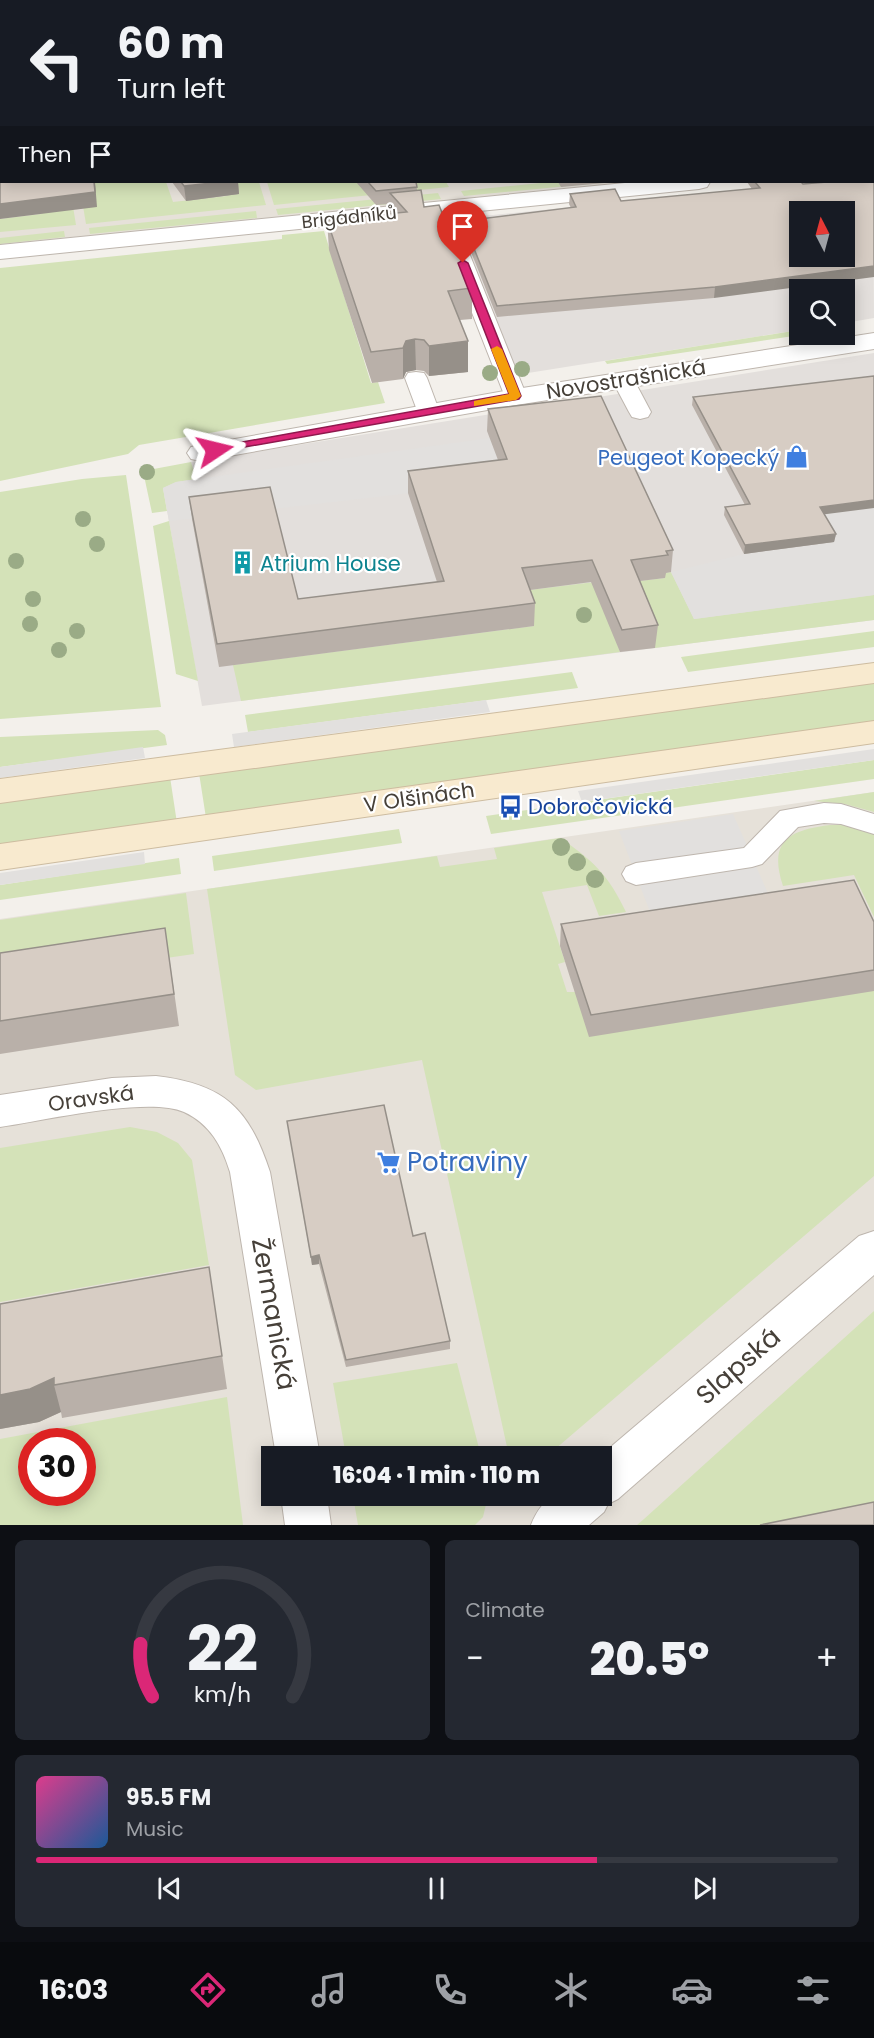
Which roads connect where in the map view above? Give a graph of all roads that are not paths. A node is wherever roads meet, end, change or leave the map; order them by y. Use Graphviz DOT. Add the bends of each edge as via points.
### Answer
graph roads {
  1 [pos="689,183"];
  2 [pos="441,208"];
  3 [pos="0,252"];
  4 [pos="874,341"];
  5 [pos="416,378"];
  6 [pos="623,380"];
  7 [pos="516,396"];
  8 [pos="640,412"];
  9 [pos="429,413"];
  10 [pos="201,453"];
  11 [pos="874,673"];
  12 [pos="874,732"];
  13 [pos="0,792"];
  14 [pos="874,824"];
  15 [pos="0,857"];
  16 [pos="636,874"];
  17 [pos="0,1112"];
  18 [pos="250,1172"];
  19 [pos="874,1249"];
  20 [pos="296,1446"];
  21 [pos="612,1475"];
  22 [pos="305,1506"];
  23 [pos="576,1506"];
  24 [pos="308,1525"];
  25 [pos="554,1525"];
  1 -- 2 [label="street, Brigádníků"];
  2 -- 3 [label="street, Brigádníků"];
  2 -- 7 [label="lane"];
  4 -- 6 [label="street, Novostrašnická"];
  5 -- 9 [label="lane"];
  6 -- 7 [label="street, Novostrašnická"];
  6 -- 8 [label="lane"];
  7 -- 9 [label="street, Novostrašnická"];
  9 -- 10 [label="street, Novostrašnická"];
  11 -- 13 [label="main road"];
  12 -- 15 [label="main road, V Olšinách"];
  14 -- 16 [label="lane" via="841,814 790,818 752,857"];
  17 -- 18 [label="street, Oravská" via="137,1090 185,1096 198,1100 226,1124 242,1146"];
  18 -- 20 [label="street, Žermanická"];
  19 -- 21 [label="street, Slapská"];
  22 -- 24 [label="street"];
  23 -- 25 [label="street"];
}
